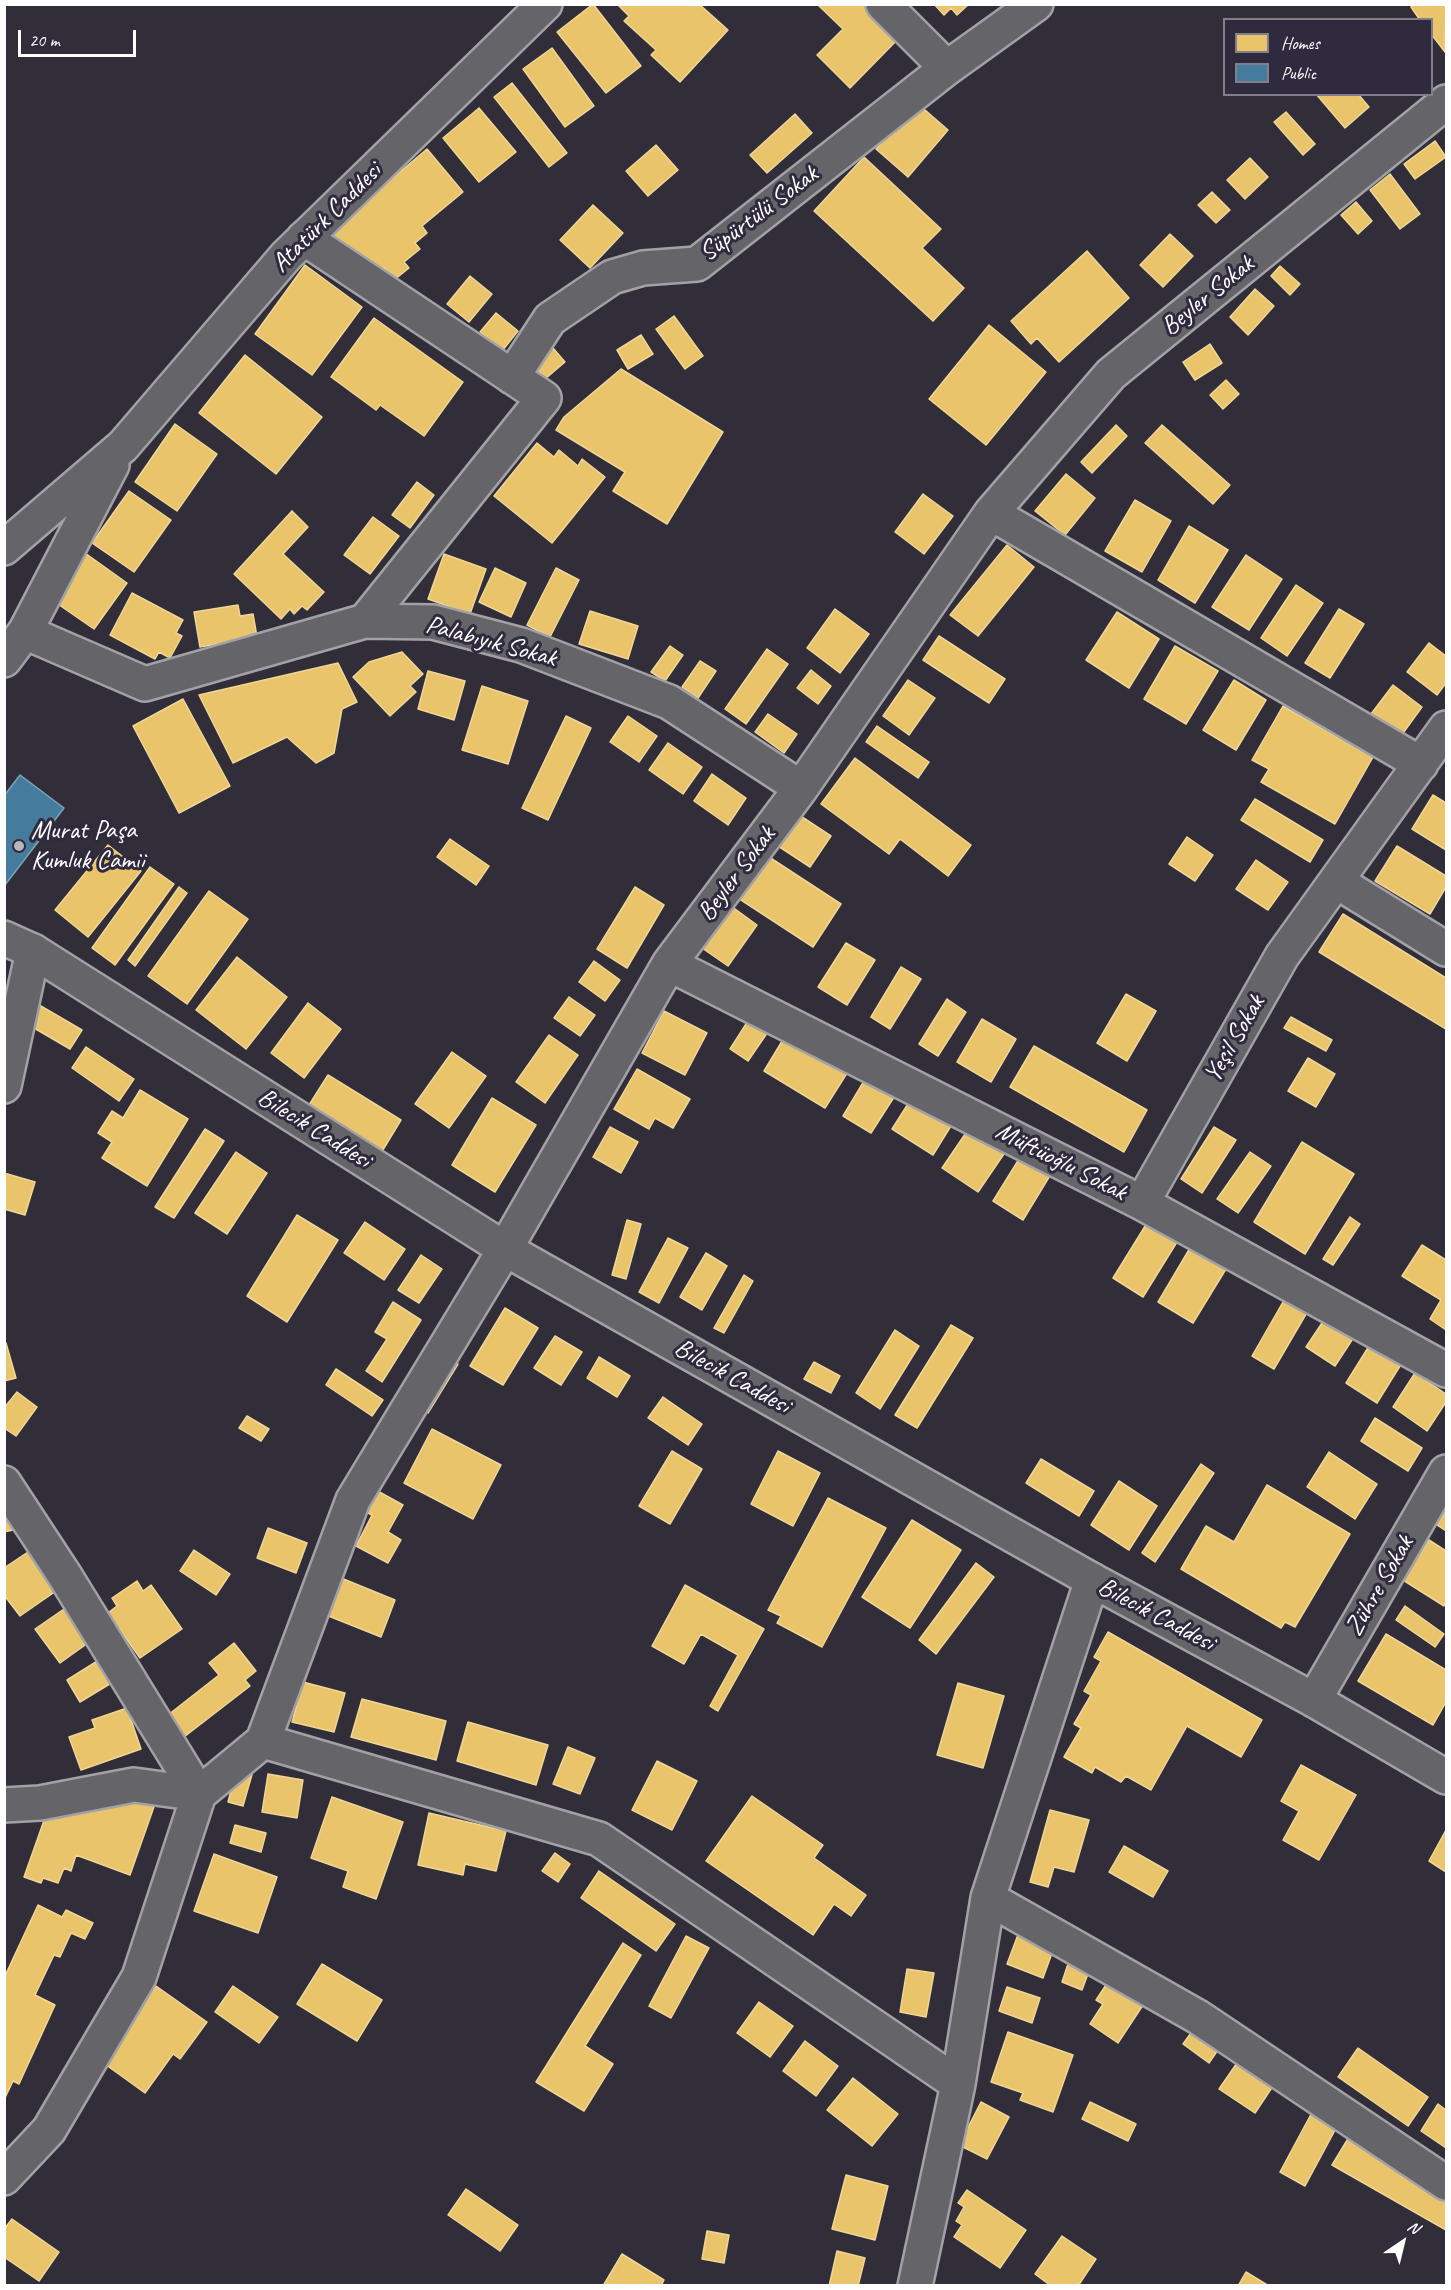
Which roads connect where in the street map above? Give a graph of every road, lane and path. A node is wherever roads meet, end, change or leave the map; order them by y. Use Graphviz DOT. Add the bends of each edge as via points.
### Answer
graph roads {
  1 [pos="545,4"];
  2 [pos="883,4"];
  3 [pos="1036,4"];
  4 [pos="946,68"];
  5 [pos="1446,102"];
  6 [pos="304,238"];
  7 [pos="512,377"];
  8 [pos="123,446"];
  9 [pos="991,513"];
  10 [pos="4,548"];
  11 [pos="365,621"];
  12 [pos="15,626"];
  13 [pos="4,660"];
  14 [pos="1446,728"];
  15 [pos="1421,764"];
  16 [pos="801,788"];
  17 [pos="1336,881"];
  18 [pos="4,919"];
  19 [pos="19,945"];
  20 [pos="1446,949"];
  21 [pos="669,964"];
  22 [pos="4,1086"];
  23 [pos="1142,1203"];
  24 [pos="505,1249"];
  25 [pos="1446,1370"];
  26 [pos="1446,1472"];
  27 [pos="4,1483"];
  28 [pos="1092,1580"];
  29 [pos="1314,1700"];
  30 [pos="262,1741"];
  31 [pos="1446,1777"];
  32 [pos="198,1794"];
  33 [pos="4,1806"];
  34 [pos="988,1898"];
  35 [pos="958,2084"];
  36 [pos="4,2178"];
  37 [pos="1446,2183"];
  38 [pos="915,2286"];
  1 -- 6 [label="street, Atatürk Caddesi"];
  2 -- 4 [label="street"];
  3 -- 4 [label="street, Süpürtülü Sokak"];
  4 -- 7 [label="street, Süpürtülü Sokak" via="697,264 643,268 612,277 550,319"];
  5 -- 9 [label="street, Beyler Sokak" via="1111,374"];
  6 -- 7 [label="street"];
  6 -- 8 [label="street, Atatürk Caddesi"];
  7 -- 11 [label="street" via="544,398"];
  8 -- 10 [label="street, Atatürk Caddesi"];
  8 -- 12 [label="street, Atatürk Caddesi"];
  9 -- 15 [label="street"];
  9 -- 16 [label="street, Beyler Sokak"];
  11 -- 12 [label="street, Palabıyık Sokak" via="145,684"];
  11 -- 16 [label="street, Palabıyık Sokak" via="433,622 521,645 669,702"];
  12 -- 13 [label="street, Atatürk Caddesi"];
  14 -- 15 [label="street, Yeşil Sokak"];
  15 -- 17 [label="street, Yeşil Sokak"];
  16 -- 21 [label="street, Beyler Sokak"];
  17 -- 20 [label="street"];
  17 -- 23 [label="street, Yeşil Sokak" via="1282,956"];
  18 -- 19 [label="street, Bilecik Caddesi"];
  19 -- 22 [label="street"];
  19 -- 24 [label="street, Bilecik Caddesi"];
  21 -- 23 [label="street, Müftüoğlu Sokak"];
  21 -- 24 [label="street, Beyler Sokak"];
  23 -- 25 [label="street, Müftüoğlu Sokak"];
  24 -- 28 [label="street, Bilecik Caddesi"];
  24 -- 30 [label="street, Beyler Sokak" via="353,1500"];
  26 -- 29 [label="street, Zühre Sokak"];
  27 -- 32 [label="street"];
  28 -- 29 [label="street, Bilecik Caddesi"];
  28 -- 34 [label="street"];
  29 -- 31 [label="street, Bilecik Caddesi"];
  30 -- 32 [label="street"];
  30 -- 35 [label="street" via="599,1839"];
  32 -- 33 [label="street" via="134,1785"];
  32 -- 36 [label="street" via="138,1977 49,2130"];
  34 -- 35 [label="street"];
  34 -- 37 [label="street" via="1198,2017"];
  35 -- 38 [label="street"];
}
